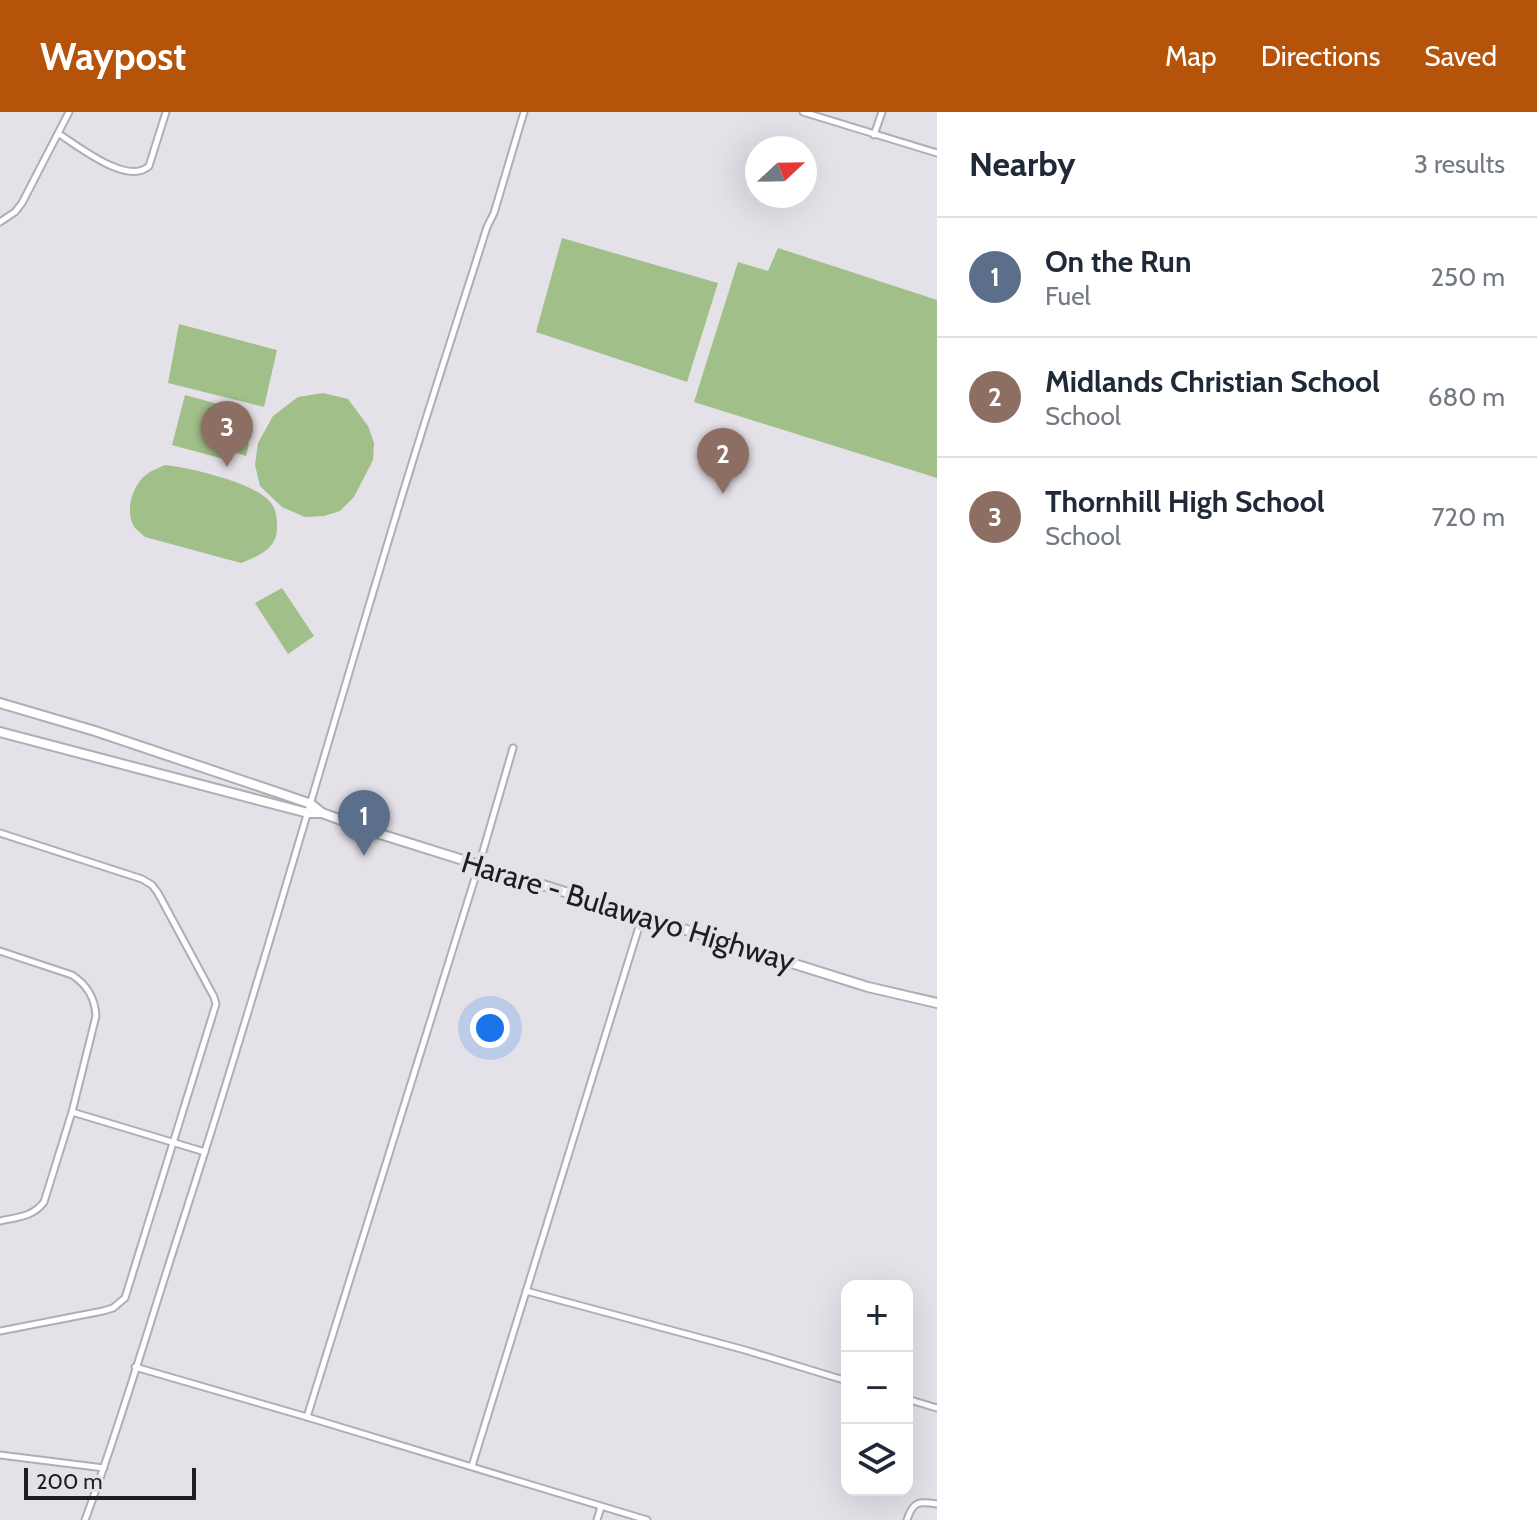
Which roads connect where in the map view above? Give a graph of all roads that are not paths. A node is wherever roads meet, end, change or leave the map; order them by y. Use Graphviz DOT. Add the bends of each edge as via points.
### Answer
graph roads {
  1 [pos="69,112"];
  2 [pos="166,112"];
  3 [pos="524,112"];
  4 [pos="803,112"];
  5 [pos="882,112"];
  6 [pos="59,134"];
  7 [pos="874,135"];
  8 [pos="937,153"];
  9 [pos="0,222"];
  10 [pos="0,703"];
  11 [pos="0,732"];
  12 [pos="513,748"];
  13 [pos="309,808"];
  14 [pos="0,833"];
  15 [pos="479,865"];
  16 [pos="643,916"];
  17 [pos="0,951"];
  18 [pos="937,1003"];
  19 [pos="72,1112"];
  20 [pos="172,1143"];
  21 [pos="205,1152"];
  22 [pos="0,1221"];
  23 [pos="526,1291"];
  24 [pos="0,1331"];
  25 [pos="135,1367"];
  26 [pos="841,1379"];
  27 [pos="913,1401"];
  28 [pos="937,1408"];
  29 [pos="307,1417"];
  30 [pos="0,1455"];
  31 [pos="472,1466"];
  32 [pos="104,1468"];
  33 [pos="937,1504"];
  34 [pos="601,1507"];
  35 [pos="85,1520"];
  36 [pos="597,1520"];
  37 [pos="647,1520"];
  38 [pos="907,1520"];
  1 -- 6 [label="street"];
  2 -- 6 [label="street" via="149,166 140,172 105,163"];
  3 -- 13 [label="street"];
  4 -- 7 [label="street"];
  5 -- 7 [label="street"];
  6 -- 9 [label="street" via="22,203"];
  7 -- 8 [label="street"];
  10 -- 13 [label="highway, Harare - Bulawayo Highway" via="95,731"];
  11 -- 13 [label="highway, Harare - Bulawayo Highway"];
  12 -- 15 [label="street"];
  13 -- 15 [label="highway, Harare - Bulawayo Highway"];
  13 -- 21 [label="street"];
  14 -- 20 [label="street" via="142,879 158,893 216,1004"];
  15 -- 16 [label="highway, Harare - Bulawayo Highway"];
  15 -- 29 [label="street"];
  16 -- 18 [label="highway, Harare - Bulawayo Highway" via="868,987"];
  16 -- 23 [label="street"];
  17 -- 19 [label="street" via="72,975 90,994 95,1026"];
  19 -- 20 [label="street"];
  19 -- 22 [label="street" via="44,1202 28,1215"];
  20 -- 21 [label="street"];
  20 -- 24 [label="street" via="125,1298 103,1311"];
  21 -- 25 [label="street"];
  23 -- 26 [label="street"];
  23 -- 31 [label="street"];
  25 -- 29 [label="street"];
  25 -- 32 [label="street"];
  27 -- 28 [label="street"];
  29 -- 31 [label="street"];
  30 -- 32 [label="street"];
  31 -- 34 [label="street"];
  32 -- 35 [label="street"];
  33 -- 38 [label="street" via="914,1505"];
  34 -- 36 [label="street"];
  34 -- 37 [label="street"];
}
